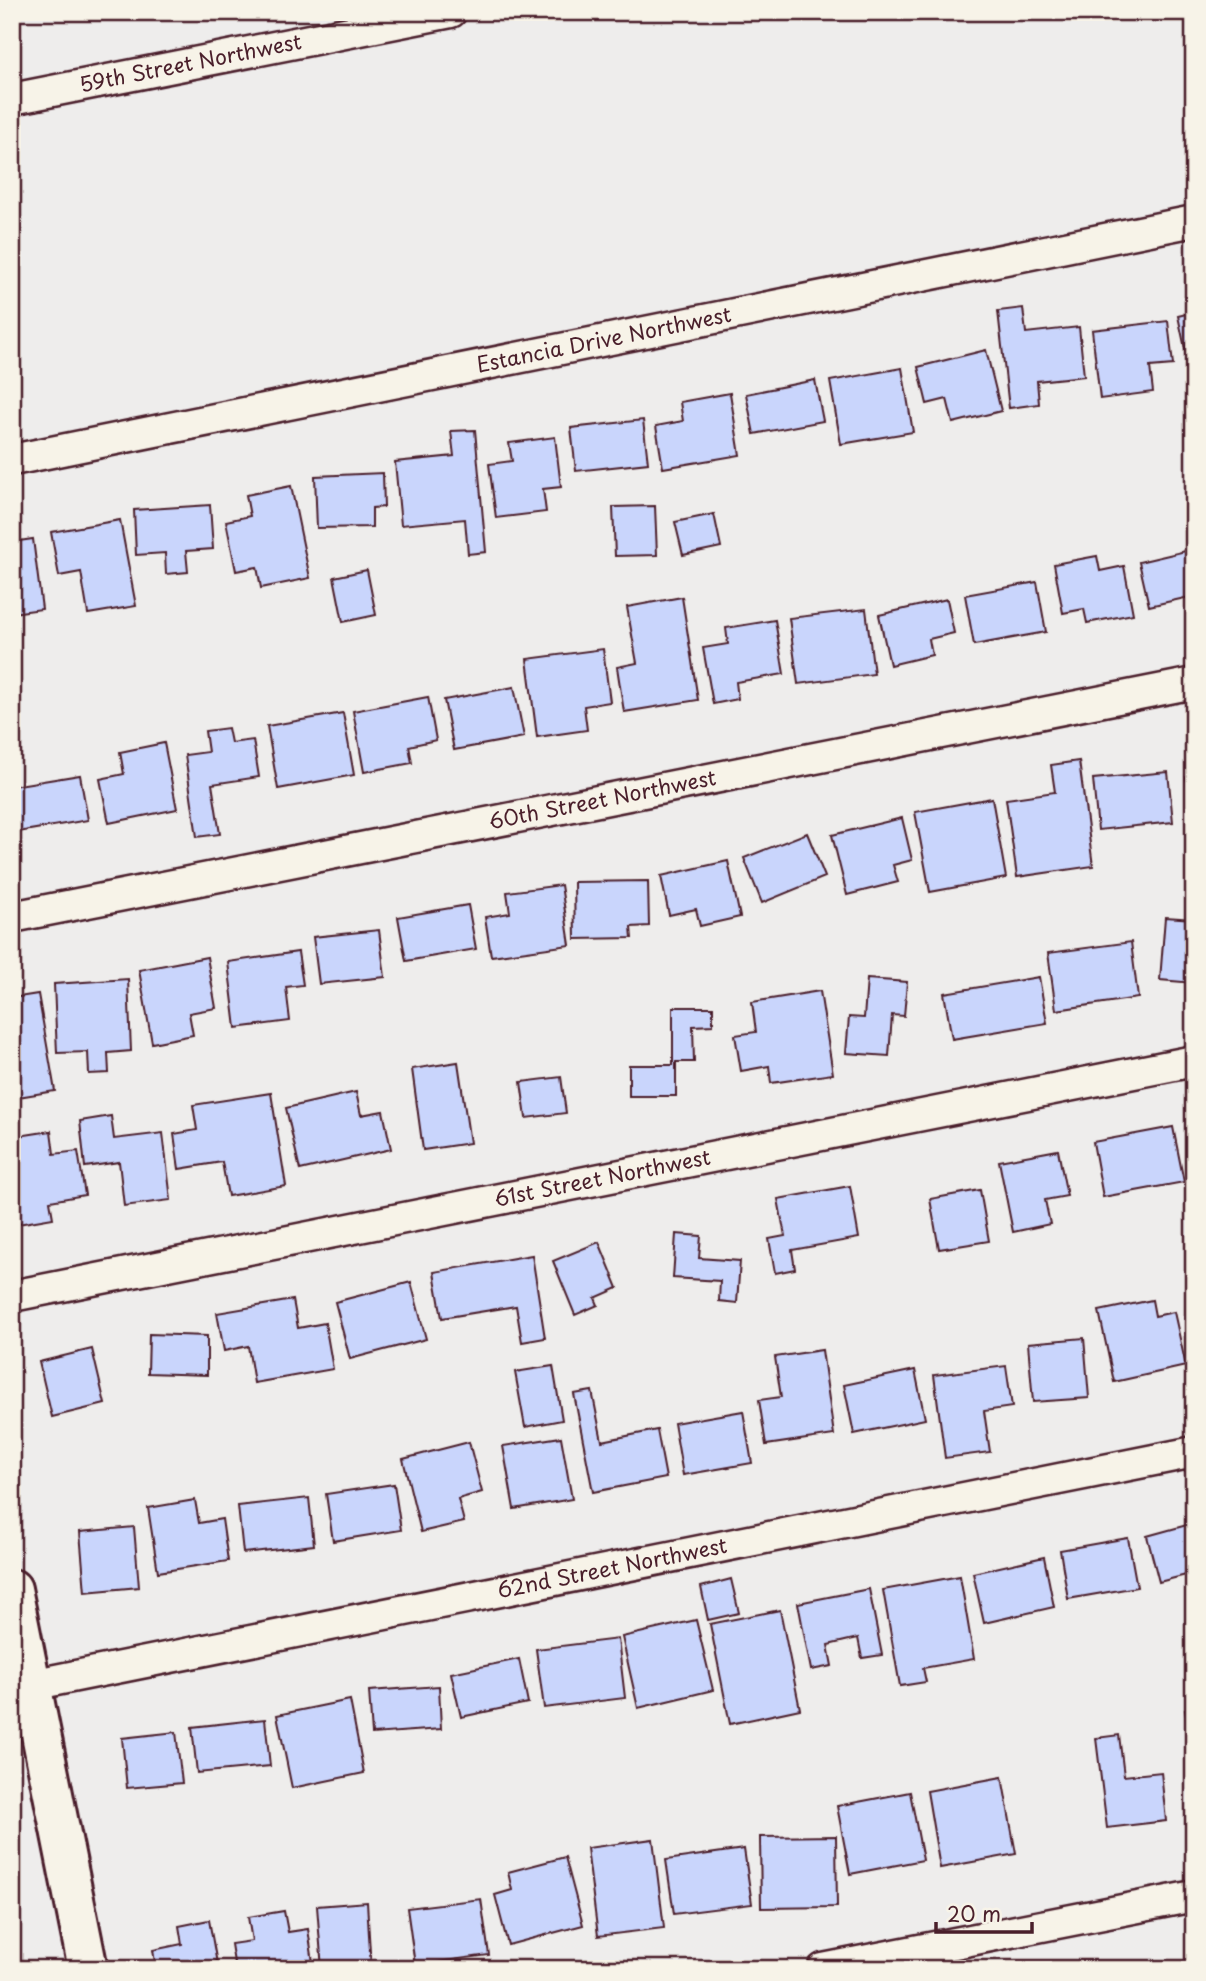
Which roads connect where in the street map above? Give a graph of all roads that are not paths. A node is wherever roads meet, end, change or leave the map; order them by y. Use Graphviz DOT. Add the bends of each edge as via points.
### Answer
graph roads {
  1 [pos="450,12"];
  2 [pos="12,99"];
  3 [pos="1194,221"];
  4 [pos="12,460"];
  5 [pos="1194,682"];
  6 [pos="12,917"];
  7 [pos="1194,1061"];
  8 [pos="12,1296"];
  9 [pos="1194,1452"];
  10 [pos="12,1588"];
  11 [pos="24,1675"];
  12 [pos="1194,1896"];
  13 [pos="88,1969"];
  14 [pos="823,1969"];
  1 -- 2 [label="street, 59th Street Northwest"];
  3 -- 4 [label="street, Estancia Drive Northwest"];
  5 -- 6 [label="street, 60th Street Northwest"];
  7 -- 8 [label="street, 61st Street Northwest"];
  9 -- 11 [label="street, 62nd Street Northwest"];
  10 -- 11 [label="street"];
  11 -- 13 [label="street"];
  12 -- 14 [label="street"];
}
